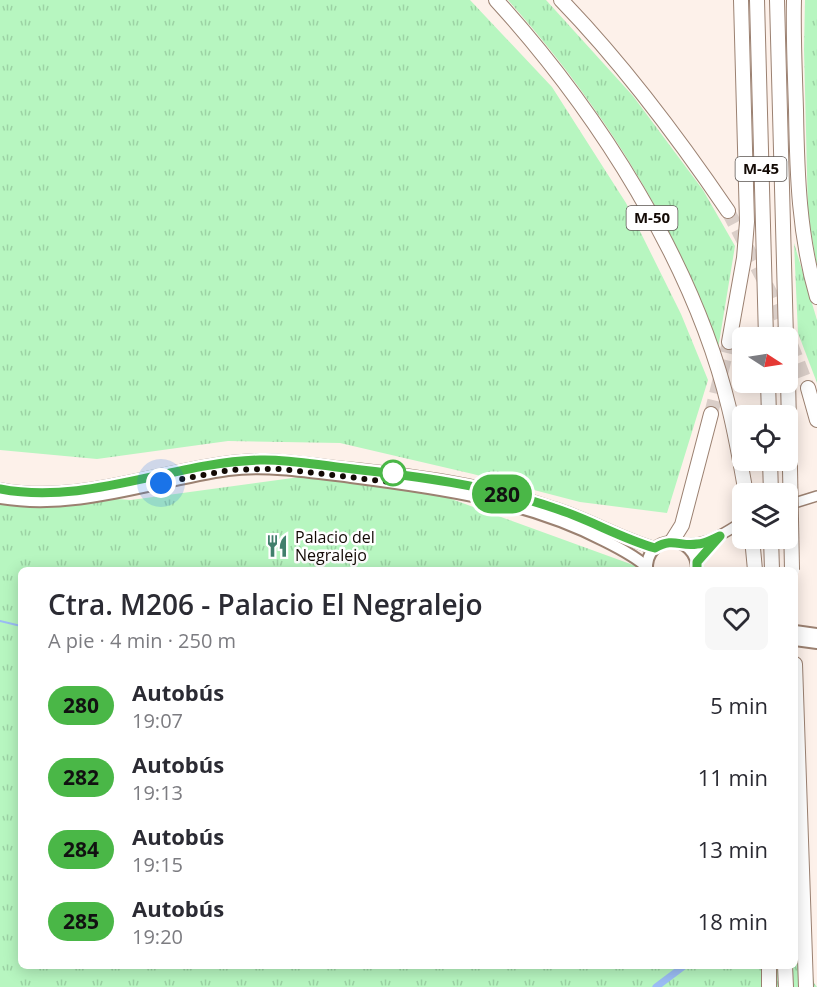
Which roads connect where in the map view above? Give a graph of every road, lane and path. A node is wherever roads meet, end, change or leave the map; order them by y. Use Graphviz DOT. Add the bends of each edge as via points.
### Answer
graph roads {
  1 [pos="496,0"];
  2 [pos="561,0"];
  3 [pos="741,0"];
  4 [pos="757,0"];
  5 [pos="777,0"];
  6 [pos="794,0"];
  7 [pos="728,211"];
  8 [pos="817,297"];
  9 [pos="766,327"];
  10 [pos="786,327"];
  11 [pos="729,342"];
  12 [pos="808,388"];
  13 [pos="788,393"];
  14 [pos="711,414"];
  15 [pos="817,420"];
  16 [pos="744,483"];
  17 [pos="0,489"];
  18 [pos="817,496"];
  19 [pos="0,498"];
  20 [pos="798,503"];
  21 [pos="732,528"];
  22 [pos="720,536"];
  23 [pos="678,543"];
  24 [pos="655,548"];
  25 [pos="753,549"];
  26 [pos="771,549"];
  27 [pos="697,566"];
  28 [pos="644,567"];
  29 [pos="647,567"];
  30 [pos="755,567"];
  31 [pos="772,567"];
  32 [pos="792,567"];
  33 [pos="798,631"];
  34 [pos="817,634"];
  35 [pos="798,640"];
  36 [pos="817,643"];
  37 [pos="798,752"];
  38 [pos="769,969"];
  39 [pos="785,969"];
  40 [pos="769,987"];
  41 [pos="786,987"];
  42 [pos="806,987"];
  1 -- 16 [label="highway, M-50" via="600,133 660,233 715,361"];
  2 -- 7 [label="highway" via="657,111"];
  3 -- 11 [label="highway" via="747,222"];
  4 -- 9 [label="highway, M-45"];
  5 -- 10 [label="highway, M-45"];
  6 -- 8 [label="highway" via="797,162 803,234"];
  12 -- 15 [label="highway"];
  13 -- 32 [label="highway, bridge"];
  14 -- 23 [label="highway"];
  17 -- 24 [label="main road" via="80,490 215,464 282,461 393,473 489,490 554,508"];
  18 -- 20 [label="street"];
  19 -- 28 [label="main road" via="72,501 230,470 311,472 481,497 591,534 621,549"];
  21 -- 22 [label="street"];
  22 -- 23 [label="street" via="699,544"];
  22 -- 27 [label="street"];
  23 -- 24 [label="main road" via="663,543"];
  23 -- 27 [label="main road" via="693,552"];
  24 -- 29 [label="main road"];
  25 -- 30 [label="highway"];
  26 -- 31 [label="highway"];
  33 -- 34 [label="main road"];
  35 -- 36 [label="main road"];
  37 -- 42 [label="highway"];
  38 -- 40 [label="highway"];
  39 -- 41 [label="highway"];
}
